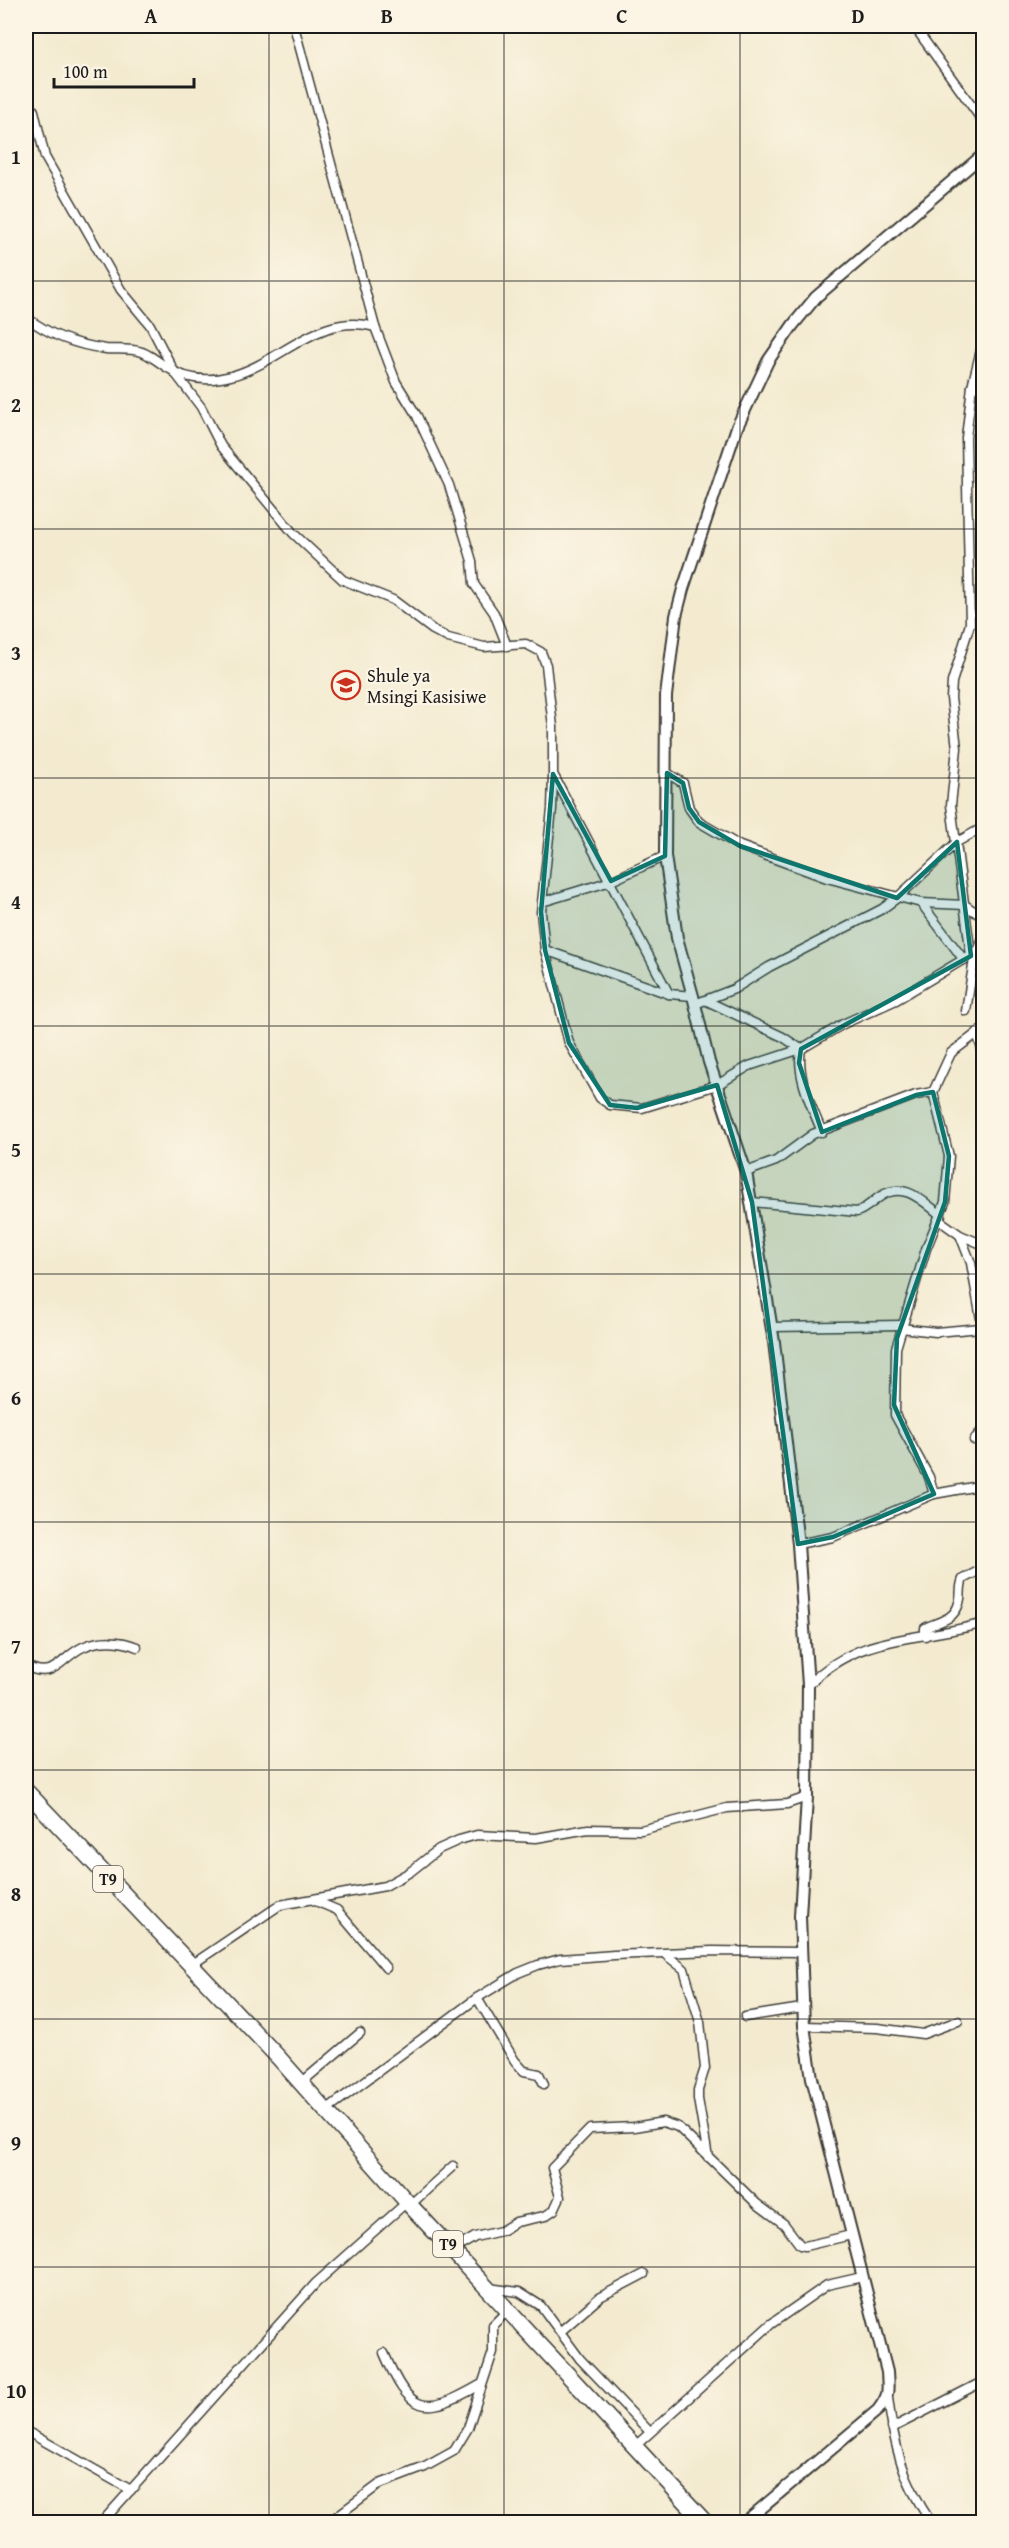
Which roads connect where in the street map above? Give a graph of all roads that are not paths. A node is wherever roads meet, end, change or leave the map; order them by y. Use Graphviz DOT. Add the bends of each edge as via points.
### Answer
graph roads {
  1 [pos="294,26"];
  2 [pos="914,26"];
  3 [pos="26,98"];
  4 [pos="984,123"];
  5 [pos="984,154"];
  6 [pos="26,318"];
  7 [pos="30,325"];
  8 [pos="375,327"];
  9 [pos="984,338"];
  10 [pos="175,372"];
  11 [pos="972,386"];
  12 [pos="984,390"];
  13 [pos="507,646"];
  14 [pos="667,773"];
  15 [pos="553,774"];
  16 [pos="984,827"];
  17 [pos="957,842"];
  18 [pos="665,856"];
  19 [pos="611,881"];
  20 [pos="897,898"];
  21 [pos="542,902"];
  22 [pos="921,903"];
  23 [pos="965,905"];
  24 [pos="984,918"];
  25 [pos="984,936"];
  26 [pos="544,950"];
  27 [pos="974,955"];
  28 [pos="984,974"];
  29 [pos="669,994"];
  30 [pos="698,1001"];
  31 [pos="966,1011"];
  32 [pos="980,1030"];
  33 [pos="801,1049"];
  34 [pos="984,1056"];
  35 [pos="717,1085"];
  36 [pos="933,1092"];
  37 [pos="822,1132"];
  38 [pos="746,1172"];
  39 [pos="752,1202"];
  40 [pos="940,1217"];
  41 [pos="960,1235"];
  42 [pos="984,1245"];
  43 [pos="772,1327"];
  44 [pos="901,1327"];
  45 [pos="982,1332"];
  46 [pos="984,1396"];
  47 [pos="984,1402"];
  48 [pos="984,1428"];
  49 [pos="974,1440"];
  50 [pos="984,1485"];
  51 [pos="934,1494"];
  52 [pos="798,1544"];
  53 [pos="984,1568"];
  54 [pos="984,1623"];
  55 [pos="925,1636"];
  56 [pos="137,1647"];
  57 [pos="26,1666"];
  58 [pos="808,1685"];
  59 [pos="26,1791"];
  60 [pos="807,1797"];
  61 [pos="309,1899"];
  62 [pos="800,1952"];
  63 [pos="666,1955"];
  64 [pos="190,1966"];
  65 [pos="386,1968"];
  66 [pos="477,1998"];
  67 [pos="802,2008"];
  68 [pos="745,2017"];
  69 [pos="958,2021"];
  70 [pos="804,2026"];
  71 [pos="360,2033"];
  72 [pos="302,2083"];
  73 [pos="544,2084"];
  74 [pos="326,2110"];
  75 [pos="708,2157"];
  76 [pos="453,2166"];
  77 [pos="409,2203"];
  78 [pos="851,2235"];
  79 [pos="453,2250"];
  80 [pos="644,2274"];
  81 [pos="862,2277"];
  82 [pos="488,2288"];
  83 [pos="508,2309"];
  84 [pos="561,2331"];
  85 [pos="384,2353"];
  86 [pos="982,2384"];
  87 [pos="480,2385"];
  88 [pos="888,2397"];
  89 [pos="892,2428"];
  90 [pos="26,2432"];
  91 [pos="650,2432"];
  92 [pos="633,2448"];
  93 [pos="131,2490"];
  94 [pos="102,2523"];
  95 [pos="329,2523"];
  96 [pos="705,2523"];
  97 [pos="745,2523"];
  98 [pos="931,2523"];
  1 -- 8 [label="street"];
  2 -- 4 [label="street"];
  3 -- 10 [label="street" via="34,111 45,157 53,172 121,290 150,325"];
  5 -- 14 [label="street" via="816,297 768,361 737,427 683,589 666,696"];
  6 -- 7 [label="street"];
  7 -- 10 [label="street" via="81,344 144,352"];
  8 -- 10 [label="street" via="360,323 333,327 291,344 271,359 230,377 192,379"];
  8 -- 13 [label="street" via="396,382 417,416 449,485 472,561 474,584 494,613"];
  9 -- 11 [label="street"];
  10 -- 13 [label="street" via="233,461 294,533 343,580 393,600 448,638 484,647"];
  11 -- 12 [label="street"];
  11 -- 17 [label="street" via="966,438 970,624 952,682 951,698 957,748 951,791"];
  13 -- 15 [label="street" via="526,644 544,657 553,727"];
  14 -- 18 [label="street"];
  14 -- 20 [label="street" via="683,783 689,808 699,822 740,846"];
  15 -- 19 [label="street"];
  15 -- 21 [label="street"];
  16 -- 17 [label="street"];
  17 -- 20 [label="street"];
  17 -- 23 [label="street"];
  18 -- 19 [label="street"];
  18 -- 30 [label="street" via="678,938"];
  19 -- 21 [label="street"];
  19 -- 29 [label="street"];
  20 -- 22 [label="street"];
  20 -- 30 [label="street" via="861,921"];
  21 -- 26 [label="street"];
  22 -- 23 [label="street"];
  22 -- 27 [label="street"];
  23 -- 24 [label="street"];
  23 -- 27 [label="street"];
  25 -- 27 [label="street"];
  26 -- 29 [label="street"];
  26 -- 35 [label="street" via="569,1043 600,1098 610,1105 642,1107"];
  27 -- 28 [label="street"];
  27 -- 31 [label="street"];
  27 -- 33 [label="street"];
  29 -- 30 [label="street"];
  30 -- 33 [label="street" via="783,1037"];
  30 -- 35 [label="street"];
  32 -- 34 [label="street"];
  32 -- 36 [label="street" via="951,1053"];
  33 -- 35 [label="street" via="749,1066"];
  33 -- 37 [label="street" via="803,1083"];
  35 -- 38 [label="street"];
  36 -- 37 [label="street"];
  36 -- 40 [label="street" via="949,1156"];
  37 -- 38 [label="street" via="803,1140 776,1161"];
  38 -- 39 [label="street"];
  39 -- 40 [label="street" via="819,1206 847,1213 865,1209 883,1195 899,1190 913,1195"];
  39 -- 43 [label="street"];
  40 -- 41 [label="street"];
  40 -- 44 [label="street"];
  41 -- 42 [label="street"];
  41 -- 45 [label="street" via="971,1263"];
  43 -- 44 [label="street"];
  43 -- 52 [label="street"];
  44 -- 45 [label="street"];
  44 -- 51 [label="street" via="896,1348 894,1411"];
  46 -- 47 [label="street"];
  48 -- 49 [label="street"];
  50 -- 51 [label="street"];
  51 -- 52 [label="street" via="833,1537"];
  52 -- 58 [label="street"];
  53 -- 55 [label="street" via="963,1579 955,1612 925,1628"];
  54 -- 55 [label="street"];
  55 -- 58 [label="street" via="859,1648"];
  56 -- 57 [label="street" via="107,1641 81,1648 54,1668 40,1671"];
  58 -- 60 [label="street"];
  59 -- 64 [label="highway, T9"];
  60 -- 61 [label="street" via="780,1805 727,1808 641,1830 588,1828 532,1838 477,1835 447,1844 385,1886"];
  60 -- 62 [label="street"];
  61 -- 64 [label="street" via="280,1905"];
  61 -- 65 [label="street" via="337,1910"];
  62 -- 63 [label="street"];
  62 -- 67 [label="street"];
  63 -- 66 [label="street" via="560,1959 518,1973"];
  63 -- 75 [label="street" via="684,1969 700,2022 705,2068 698,2099"];
  64 -- 72 [label="highway, T9"];
  66 -- 73 [label="street" via="515,2061 524,2071 539,2074"];
  66 -- 74 [label="street"];
  67 -- 68 [label="street"];
  67 -- 70 [label="street"];
  69 -- 70 [label="street" via="923,2034"];
  70 -- 78 [label="street" via="812,2078"];
  71 -- 72 [label="street"];
  72 -- 74 [label="highway, T9"];
  74 -- 77 [label="highway, T9"];
  75 -- 78 [label="street" via="784,2224 802,2246"];
  75 -- 79 [label="street" via="669,2122 590,2129 552,2168 560,2196 554,2210 546,2216 475,2237"];
  76 -- 77 [label="street"];
  77 -- 79 [label="highway, T9"];
  77 -- 93 [label="street" via="316,2283"];
  78 -- 81 [label="street"];
  79 -- 82 [label="highway, T9"];
  80 -- 84 [label="street" via="600,2297"];
  81 -- 88 [label="street" via="887,2372"];
  81 -- 91 [label="street" via="827,2285 771,2324"];
  82 -- 83 [label="highway, T9"];
  82 -- 84 [label="street" via="519,2292 541,2306"];
  83 -- 87 [label="street" via="493,2325 493,2352"];
  83 -- 92 [label="highway, T9"];
  84 -- 91 [label="street" via="580,2359"];
  85 -- 87 [label="street" via="393,2377 410,2398 428,2407"];
  86 -- 89 [label="street"];
  87 -- 95 [label="street" via="468,2428 454,2451 380,2484"];
  88 -- 89 [label="street"];
  88 -- 97 [label="street" via="878,2410"];
  89 -- 98 [label="street" via="908,2486"];
  90 -- 93 [label="street"];
  91 -- 92 [label="street"];
  92 -- 96 [label="highway, T9"];
  93 -- 94 [label="street"];
}
